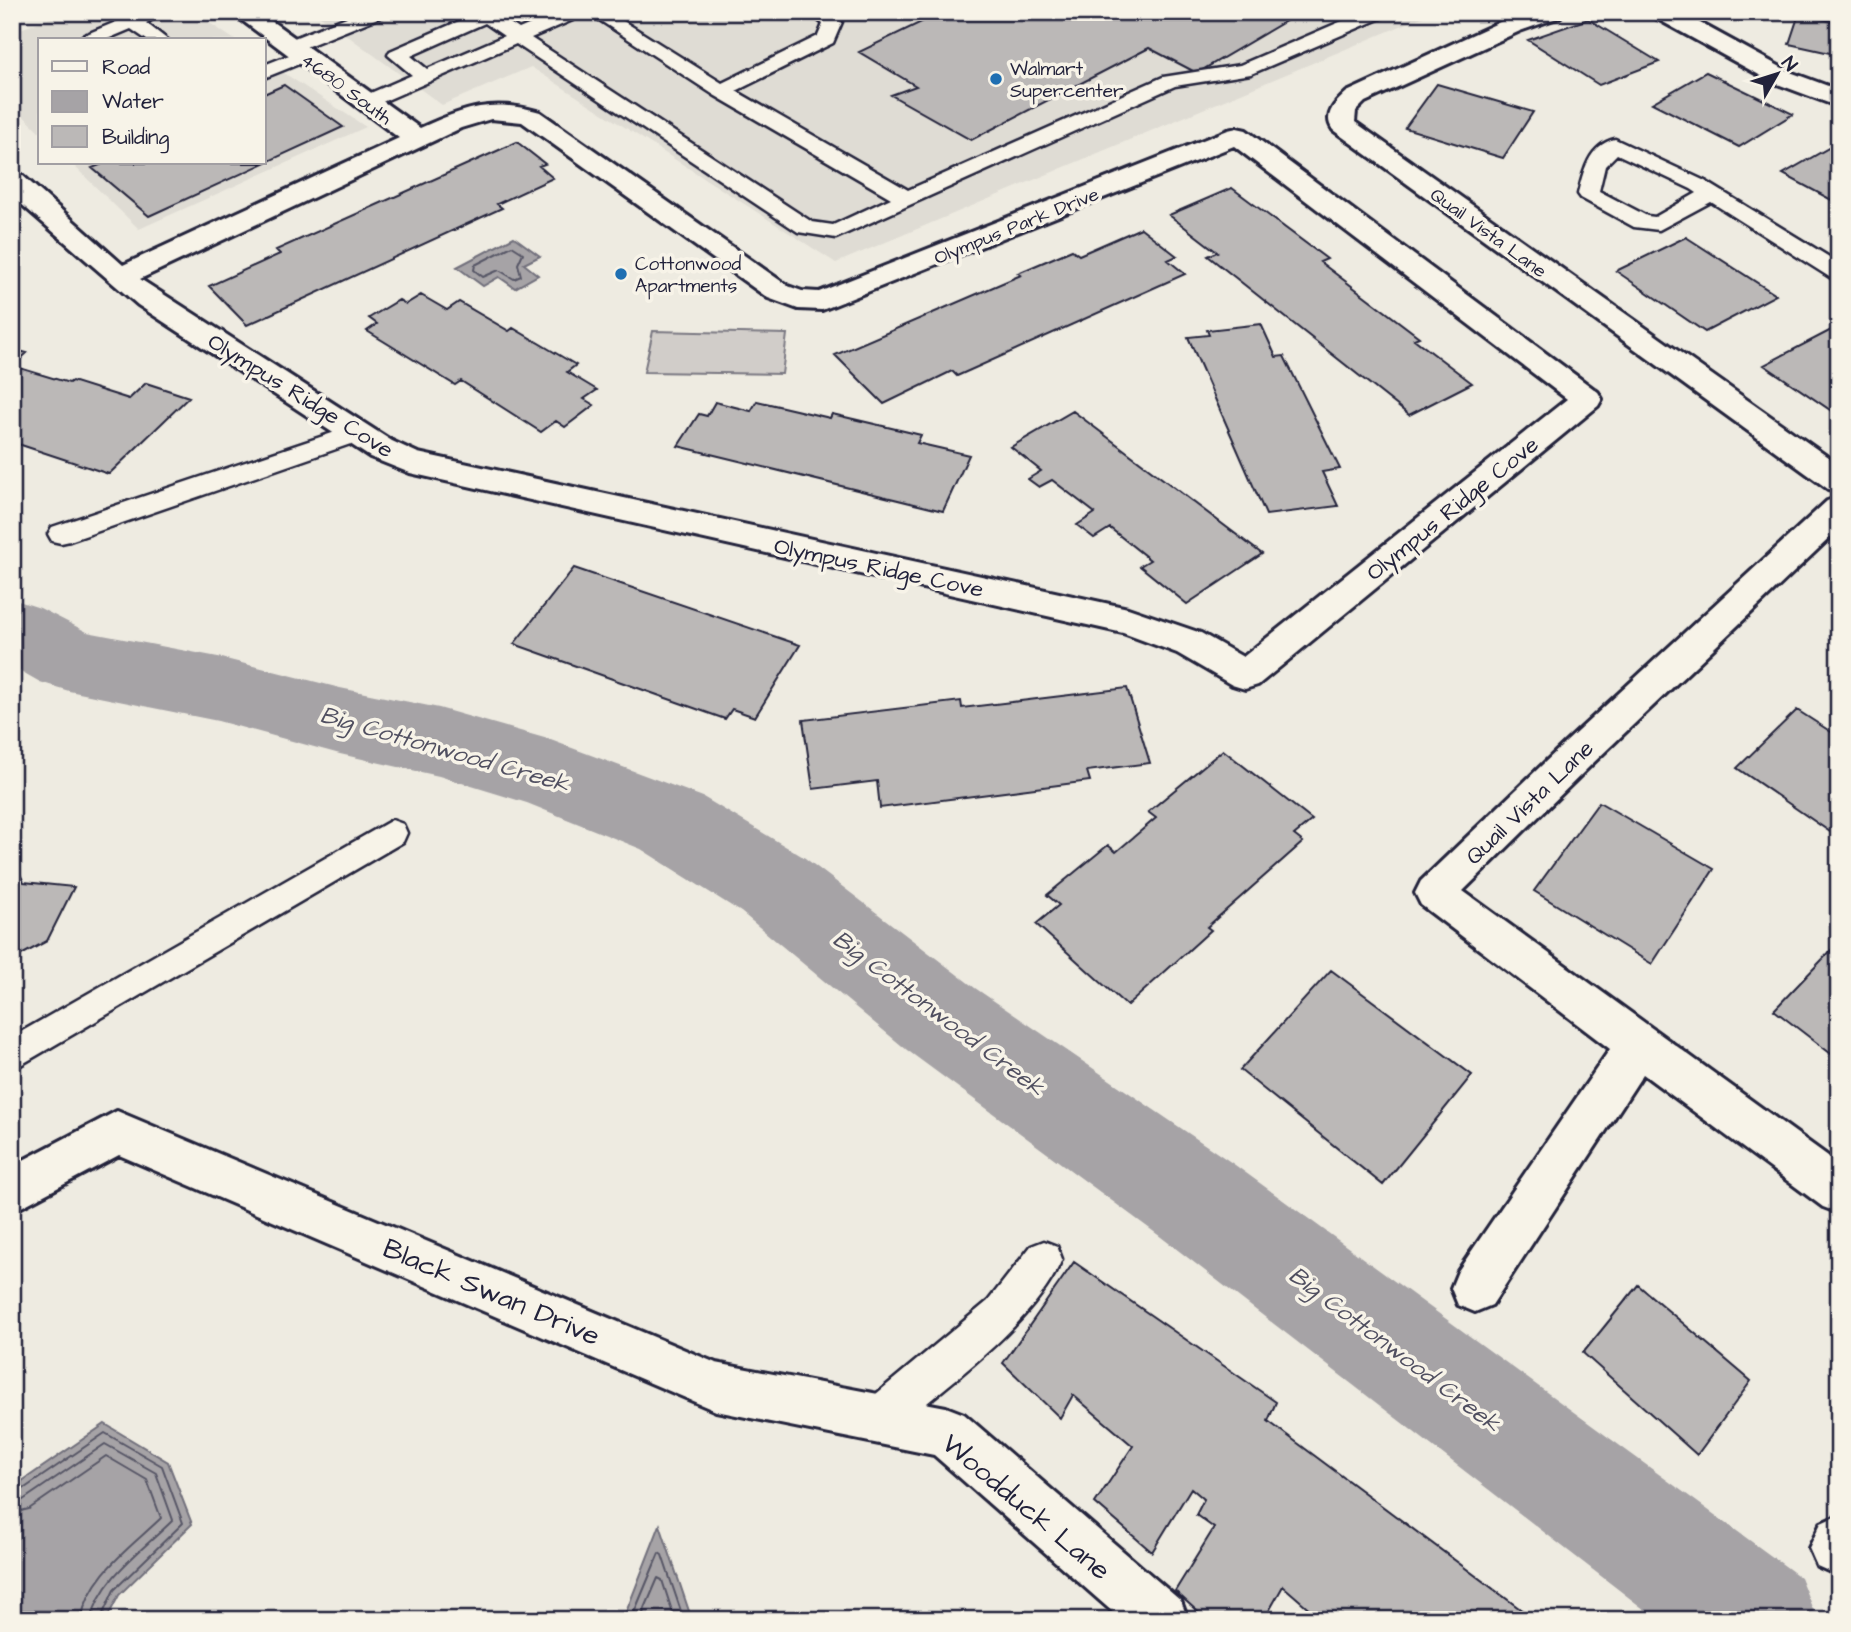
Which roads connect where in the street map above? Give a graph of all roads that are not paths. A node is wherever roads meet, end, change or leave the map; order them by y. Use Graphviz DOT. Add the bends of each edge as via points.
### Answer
graph roads {
  1 [pos="156,12"];
  2 [pos="243,12"];
  3 [pos="376,12"];
  4 [pos="575,12"];
  5 [pos="596,12"];
  6 [pos="817,12"];
  7 [pos="1380,12"];
  8 [pos="1552,12"];
  9 [pos="1662,12"];
  10 [pos="483,14"];
  11 [pos="347,17"];
  12 [pos="133,22"];
  13 [pos="517,37"];
  14 [pos="94,38"];
  15 [pos="156,38"];
  16 [pos="296,51"];
  17 [pos="266,71"];
  18 [pos="425,76"];
  19 [pos="721,91"];
  20 [pos="1839,99"];
  21 [pos="366,102"];
  22 [pos="418,139"];
  23 [pos="12,181"];
  24 [pos="1711,194"];
  25 [pos="907,198"];
  26 [pos="1839,272"];
  27 [pos="120,277"];
  28 [pos="1587,398"];
  29 [pos="356,433"];
  30 [pos="1839,481"];
  31 [pos="1839,509"];
  32 [pos="61,534"];
  33 [pos="392,833"];
  34 [pos="1638,1045"];
  35 [pos="12,1055"];
  36 [pos="12,1190"];
  37 [pos="1839,1191"];
  38 [pos="1044,1259"];
  39 [pos="1475,1288"];
  40 [pos="878,1419"];
  41 [pos="1162,1620"];
  1 -- 12 [label="lane"];
  2 -- 16 [label="street, 4680 South"];
  3 -- 11 [label="lane"];
  4 -- 13 [label="lane"];
  5 -- 19 [label="lane"];
  6 -- 19 [label="lane" via="833,22 827,39"];
  7 -- 25 [label="lane" via="1244,70 1170,81"];
  8 -- 30 [label="street, Quail Vista Lane" via="1356,97 1343,109 1342,125"];
  9 -- 20 [label="street" via="1781,77"];
  10 -- 13 [label="lane"];
  10 -- 18 [label="lane" via="397,55"];
  11 -- 16 [label="lane"];
  12 -- 14 [label="lane"];
  12 -- 15 [label="lane"];
  13 -- 18 [label="lane"];
  13 -- 25 [label="lane" via="806,227 836,232"];
  16 -- 17 [label="lane"];
  16 -- 21 [label="street, 4680 South"];
  18 -- 21 [label="lane"];
  19 -- 25 [label="lane"];
  21 -- 22 [label="street, 4680 South"];
  22 -- 27 [label="street"];
  22 -- 28 [label="street, Olympus Park Drive" via="469,115 494,109 531,117 778,292 798,300 822,301 1237,136"];
  23 -- 27 [label="street, Olympus Ridge Cove"];
  24 -- 24 [label="lane" via="1615,145 1595,164 1588,194 1642,222 1659,224"];
  24 -- 26 [label="lane"];
  27 -- 29 [label="street, Olympus Ridge Cove"];
  28 -- 29 [label="street, Olympus Ridge Cove" via="1245,675 1189,643 1128,621 410,463"];
  29 -- 32 [label="lane"];
  31 -- 34 [label="street, Quail Vista Lane" via="1435,893"];
  33 -- 35 [label="lane"];
  34 -- 37 [label="street, Quail Vista Lane"];
  34 -- 39 [label="street"];
  36 -- 40 [label="street, Black Swan Drive" via="117,1132 716,1387"];
  38 -- 40 [label="lane" via="1002,1314"];
  40 -- 41 [label="street, Woodduck Lane" via="946,1433"];
}
